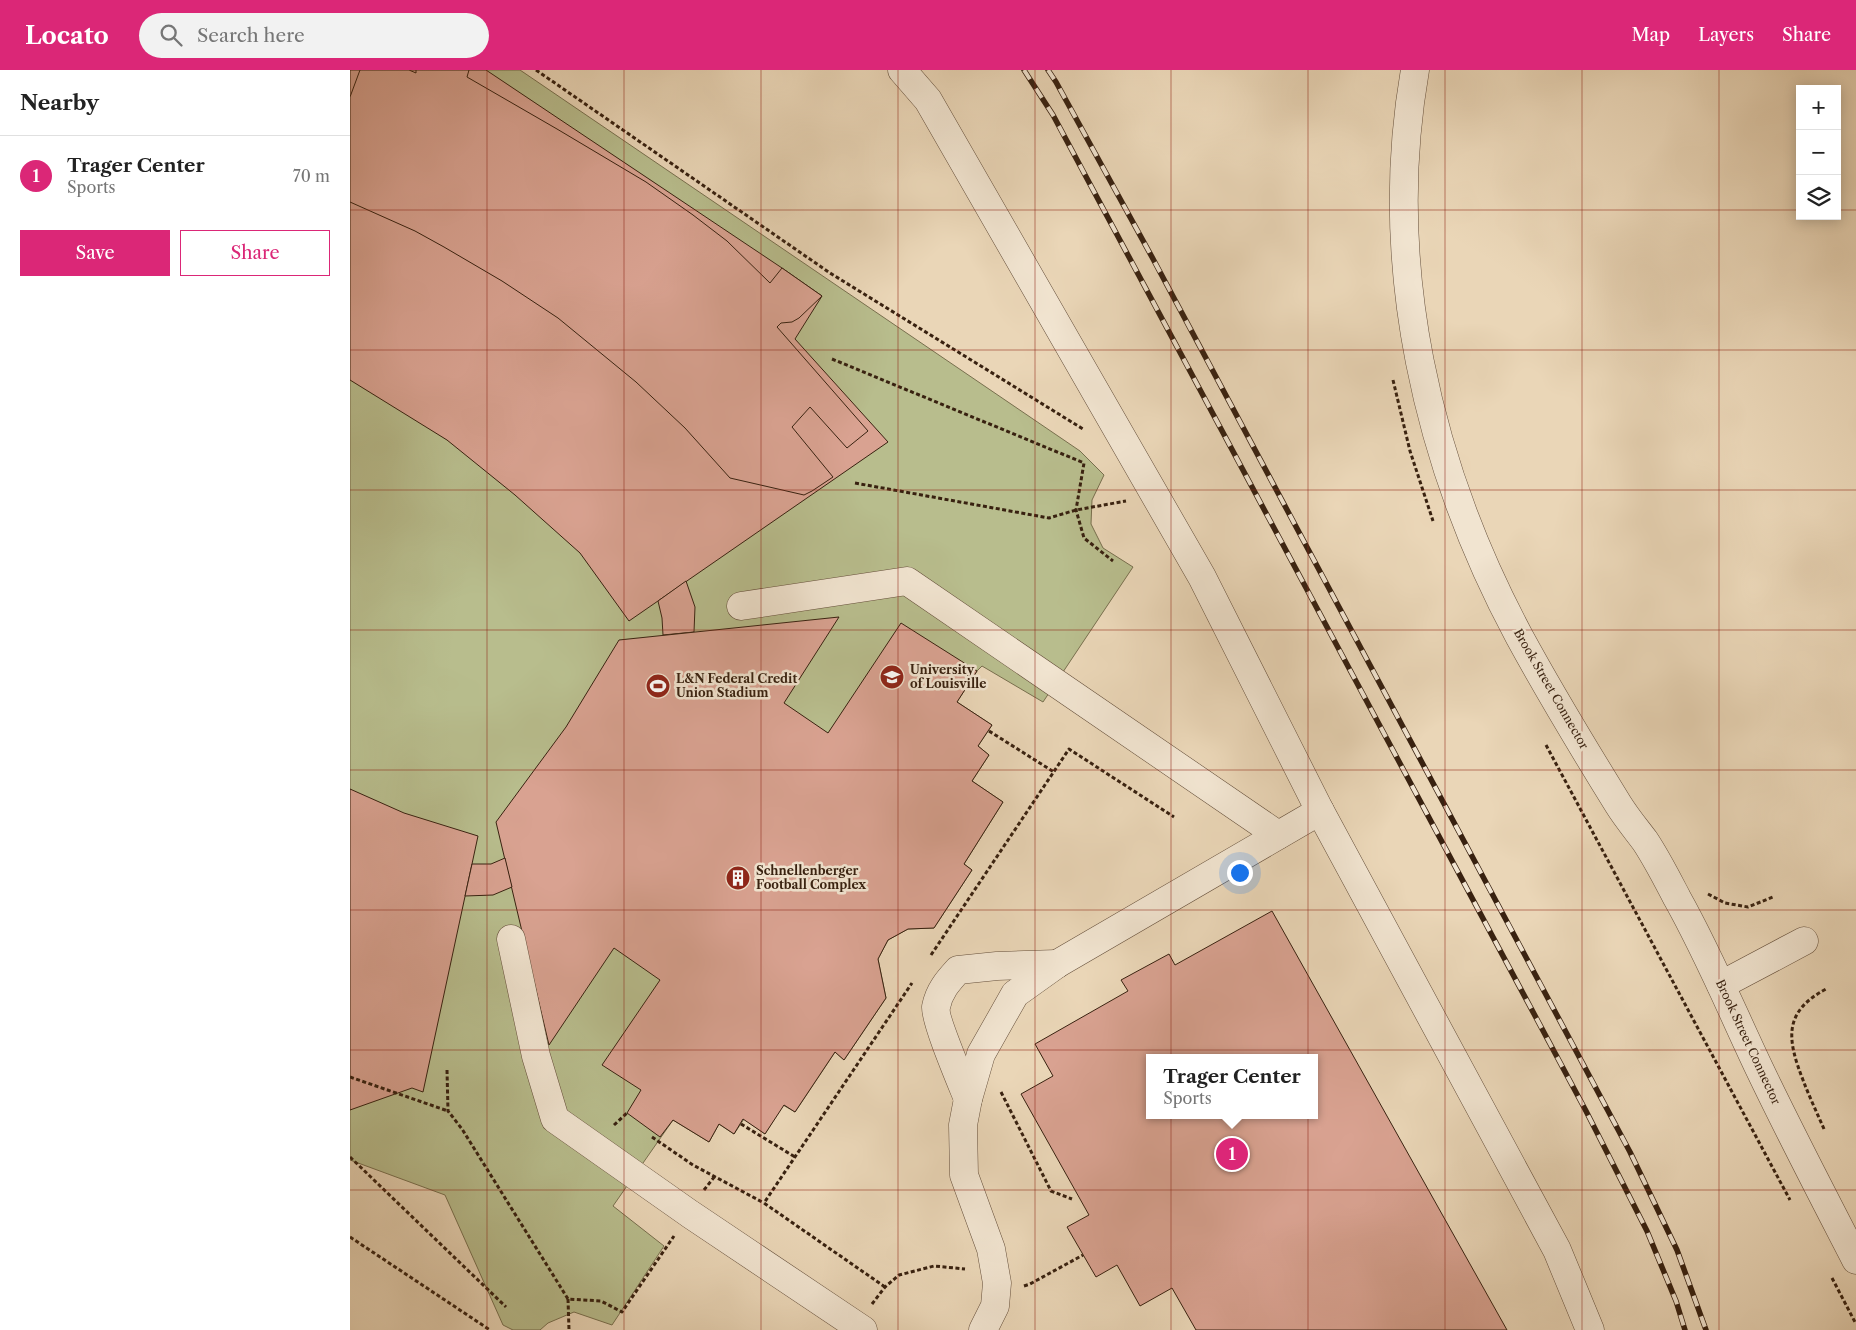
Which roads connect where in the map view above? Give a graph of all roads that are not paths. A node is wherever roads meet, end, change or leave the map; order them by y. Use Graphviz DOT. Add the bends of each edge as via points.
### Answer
graph roads {
  1 [pos="902,70"];
  2 [pos="1415,70"];
  3 [pos="740,606"];
  4 [pos="1320,812"];
  5 [pos="1278,835"];
  6 [pos="511,938"];
  7 [pos="1804,941"];
  8 [pos="1057,964"];
  9 [pos="1721,985"];
  10 [pos="968,1099"];
  11 [pos="1856,1260"];
  12 [pos="863,1330"];
  13 [pos="983,1330"];
  14 [pos="1590,1330"];
  1 -- 4 [label="street" via="928,100 1202,577"];
  2 -- 9 [label="street, Brook Street Connector" via="1406,143 1404,200 1408,292 1433,423 1451,484 1477,549 1519,635 1603,779 1679,900"];
  3 -- 5 [label="street" via="907,581"];
  4 -- 5 [label="street"];
  4 -- 14 [label="street" via="1557,1250"];
  5 -- 8 [label="street"];
  6 -- 12 [label="street" via="536,1056 555,1119"];
  7 -- 9 [label="street"];
  8 -- 10 [label="street" via="1015,994 981,1054"];
  8 -- 10 [label="street" via="958,970 942,987 935,1008"];
  9 -- 11 [label="street, Brook Street Connector" via="1760,1071"];
  10 -- 13 [label="street" via="963,1125 964,1175 991,1250 996,1284 995,1306"];
}
